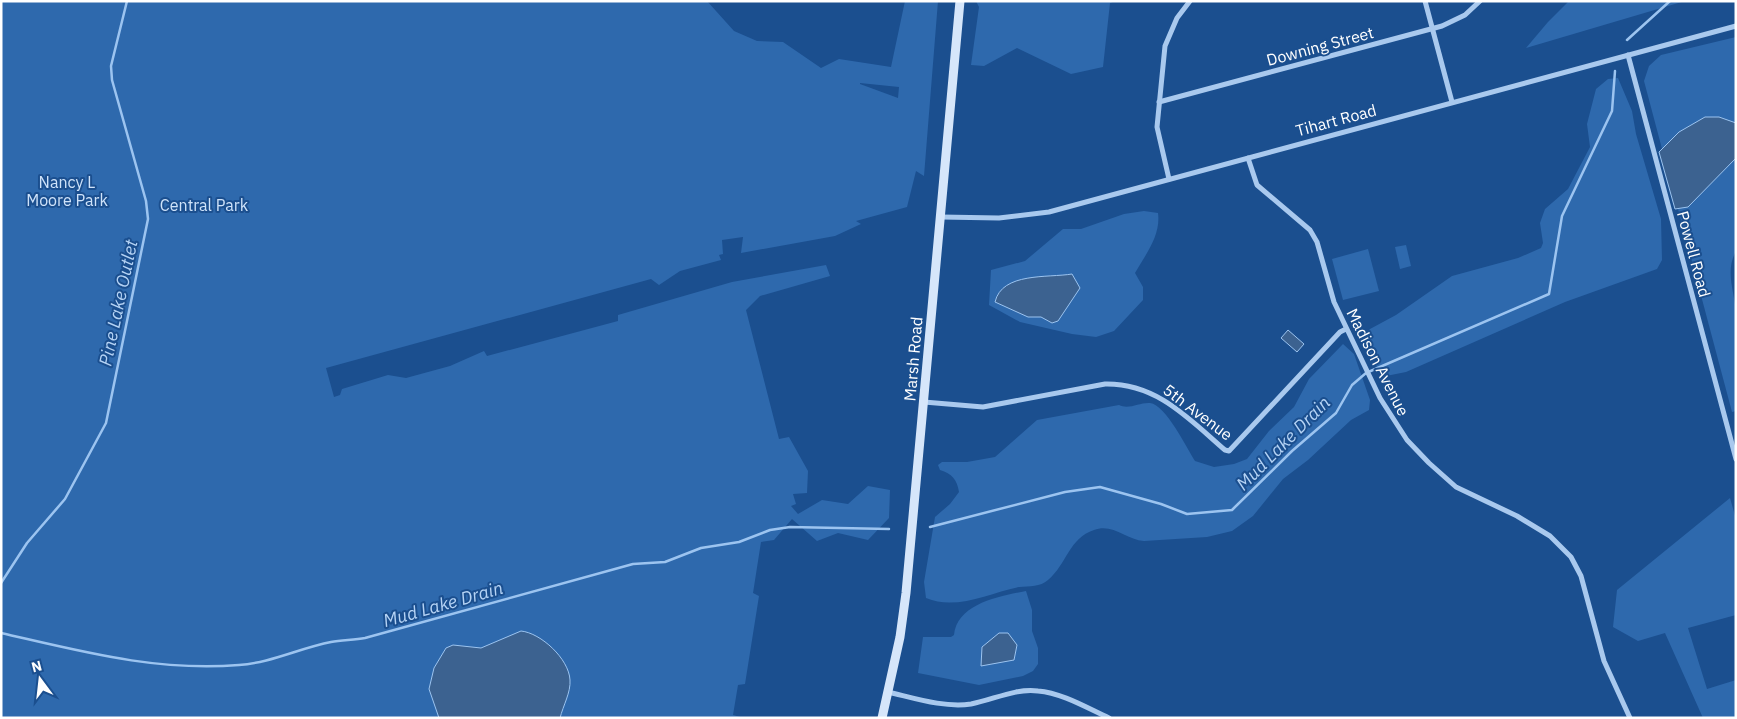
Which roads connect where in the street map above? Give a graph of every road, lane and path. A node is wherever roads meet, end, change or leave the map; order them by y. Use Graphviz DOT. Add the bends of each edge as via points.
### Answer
graph roads {
  1 [pos="960,1"];
  2 [pos="1190,1"];
  3 [pos="1425,1"];
  4 [pos="1480,1"];
  5 [pos="1736,26"];
  6 [pos="1432,29"];
  7 [pos="1628,55"];
  8 [pos="1159,102"];
  9 [pos="1452,102"];
  10 [pos="1248,158"];
  11 [pos="1169,179"];
  12 [pos="941,217"];
  13 [pos="1346,329"];
  14 [pos="924,402"];
  15 [pos="1733,440"];
  16 [pos="1736,459"];
  17 [pos="888,692"];
  18 [pos="882,718"];
  19 [pos="1109,718"];
  20 [pos="1630,718"];
  1 -- 12 [label="main road, Marsh Road"];
  2 -- 8 [label="street" via="1177,18 1165,46"];
  3 -- 6 [label="street"];
  4 -- 6 [label="street, Downing Street" via="1459,19"];
  5 -- 7 [label="street, Tihart Road"];
  6 -- 8 [label="street, Downing Street"];
  6 -- 9 [label="street"];
  7 -- 9 [label="street, Tihart Road"];
  7 -- 15 [label="street, Powell Road"];
  8 -- 11 [label="street" via="1157,133"];
  9 -- 10 [label="street, Tihart Road"];
  10 -- 11 [label="street, Tihart Road"];
  10 -- 13 [label="street, Madison Avenue" via="1257,185 1310,230 1317,242 1334,302"];
  11 -- 12 [label="street, Tihart Road" via="1026,216"];
  12 -- 14 [label="main road, Marsh Road"];
  13 -- 14 [label="street, 5th Avenue" via="1229,451 1159,396 1124,384 1105,384 983,407"];
  13 -- 20 [label="street, Madison Avenue" via="1391,417 1407,440 1442,475 1471,495 1517,516 1550,536 1571,556 1581,576 1604,661"];
  14 -- 17 [label="main road, Marsh Road" via="906,593"];
  15 -- 16 [label="street, Powell Road"];
  17 -- 18 [label="main road, Marsh Road"];
  17 -- 19 [label="street" via="962,705 1038,690"];
}
